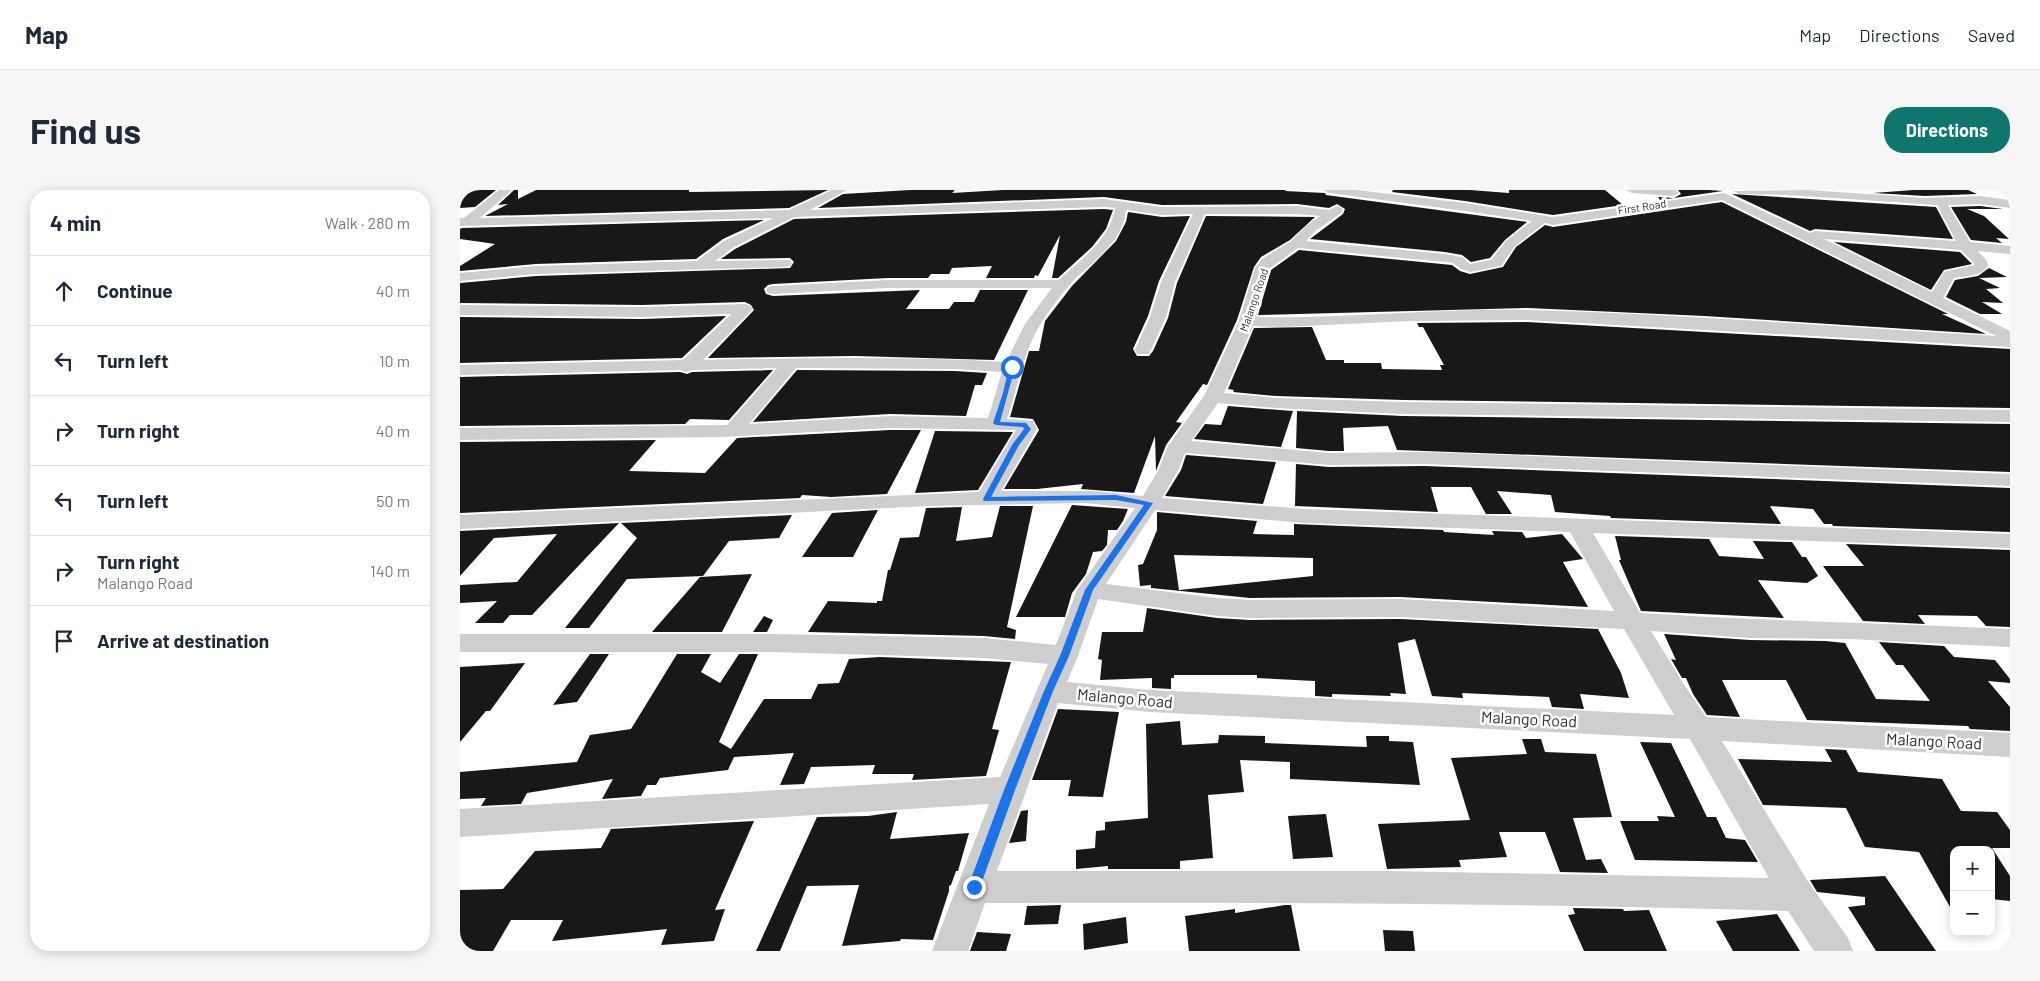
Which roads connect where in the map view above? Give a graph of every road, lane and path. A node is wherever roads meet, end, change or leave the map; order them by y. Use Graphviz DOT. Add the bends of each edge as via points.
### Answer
graph roads {
  1 [pos="506,190"];
  2 [pos="841,190"];
  3 [pos="1329,190"];
  4 [pos="1632,190"];
  5 [pos="1739,190"];
  6 [pos="1366,192"];
  7 [pos="1139,196"];
  8 [pos="1718,197"];
  9 [pos="1941,202"];
  10 [pos="1121,204"];
  11 [pos="2010,204"];
  12 [pos="1200,212"];
  13 [pos="794,214"];
  14 [pos="1331,214"];
  15 [pos="1544,219"];
  16 [pos="464,222"];
  17 [pos="1805,234"];
  18 [pos="1296,244"];
  19 [pos="1965,246"];
  20 [pos="2010,250"];
  21 [pos="786,263"];
  22 [pos="701,265"];
  23 [pos="460,277"];
  24 [pos="1063,284"];
  25 [pos="773,290"];
  26 [pos="1934,299"];
  27 [pos="460,310"];
  28 [pos="1247,321"];
  29 [pos="2010,337"];
  30 [pos="2010,342"];
  31 [pos="1143,350"];
  32 [pos="791,363"];
  33 [pos="686,367"];
  34 [pos="1012,367"];
  35 [pos="460,370"];
  36 [pos="1213,397"];
  37 [pos="2010,416"];
  38 [pos="996,423"];
  39 [pos="734,429"];
  40 [pos="460,434"];
  41 [pos="1178,446"];
  42 [pos="2010,480"];
  43 [pos="986,499"];
  44 [pos="1149,503"];
  45 [pos="460,522"];
  46 [pos="1578,525"];
  47 [pos="2010,541"];
  48 [pos="1089,590"];
  49 [pos="1632,621"];
  50 [pos="2010,638"];
  51 [pos="460,643"];
  52 [pos="1065,656"];
  53 [pos="1049,691"];
  54 [pos="1700,729"];
  55 [pos="2010,745"];
  56 [pos="1010,790"];
  57 [pos="460,823"];
  58 [pos="974,887"];
  59 [pos="1797,895"];
  60 [pos="950,951"];
  61 [pos="1835,951"];
  1 -- 16 [label="street"];
  2 -- 13 [label="street"];
  3 -- 6 [label="street, First Road"];
  4 -- 8 [label="street"];
  5 -- 8 [label="street"];
  5 -- 9 [label="street"];
  6 -- 14 [label="street, Malango Road"];
  6 -- 15 [label="street, First Road"];
  7 -- 10 [label="street"];
  8 -- 15 [label="street, First Road" via="1561,221"];
  8 -- 17 [label="street"];
  9 -- 11 [label="street" via="1974,200"];
  9 -- 19 [label="street"];
  10 -- 12 [label="street" via="1153,210"];
  10 -- 13 [label="street"];
  10 -- 24 [label="street" via="1121,217 1108,242"];
  12 -- 14 [label="street" via="1297,210"];
  12 -- 31 [label="street" via="1168,282 1158,317"];
  13 -- 16 [label="street"];
  13 -- 22 [label="street" via="729,244"];
  14 -- 18 [label="street, Malango Road"];
  15 -- 18 [label="street" via="1517,236 1496,263 1474,269 1445,258"];
  17 -- 19 [label="street"];
  17 -- 26 [label="street"];
  18 -- 28 [label="street, Malango Road" via="1262,268"];
  19 -- 20 [label="street"];
  19 -- 26 [label="street" via="1982,266 1977,270 1949,275"];
  21 -- 22 [label="street"];
  22 -- 23 [label="street" via="518,271"];
  24 -- 25 [label="street" via="888,284"];
  24 -- 34 [label="street" via="1035,322"];
  26 -- 29 [label="street"];
  27 -- 33 [label="street" via="745,310"];
  28 -- 30 [label="street" via="1527,315"];
  28 -- 36 [label="street, Malango Road"];
  32 -- 33 [label="street"];
  32 -- 34 [label="street"];
  32 -- 39 [label="street"];
  33 -- 35 [label="street"];
  34 -- 38 [label="street"];
  36 -- 37 [label="street" via="1403,408"];
  36 -- 41 [label="street, Malango Road"];
  38 -- 39 [label="street" via="890,422"];
  38 -- 43 [label="street" via="1026,425 1027,429"];
  39 -- 40 [label="street"];
  41 -- 42 [label="street" via="1330,459 1434,458"];
  41 -- 44 [label="street, Malango Road"];
  43 -- 44 [label="street" via="1116,498"];
  43 -- 45 [label="street"];
  44 -- 46 [label="street" via="1304,516"];
  44 -- 48 [label="street, Malango Road"];
  46 -- 47 [label="street"];
  46 -- 49 [label="street"];
  48 -- 49 [label="street" via="1242,609 1400,608"];
  48 -- 52 [label="street, Malango Road"];
  49 -- 50 [label="street" via="1750,629"];
  49 -- 54 [label="street" via="1675,694"];
  51 -- 52 [label="street" via="771,643 984,648"];
  52 -- 53 [label="street, Malango Road"];
  53 -- 54 [label="street, Malango Road" via="1150,701"];
  53 -- 56 [label="street, Malango Road"];
  54 -- 55 [label="street, Malango Road"];
  54 -- 59 [label="street"];
  56 -- 57 [label="street"];
  56 -- 58 [label="street, Malango Road"];
  58 -- 59 [label="street" via="1326,886"];
  58 -- 60 [label="street, Malango Road"];
  59 -- 61 [label="street"];
}
